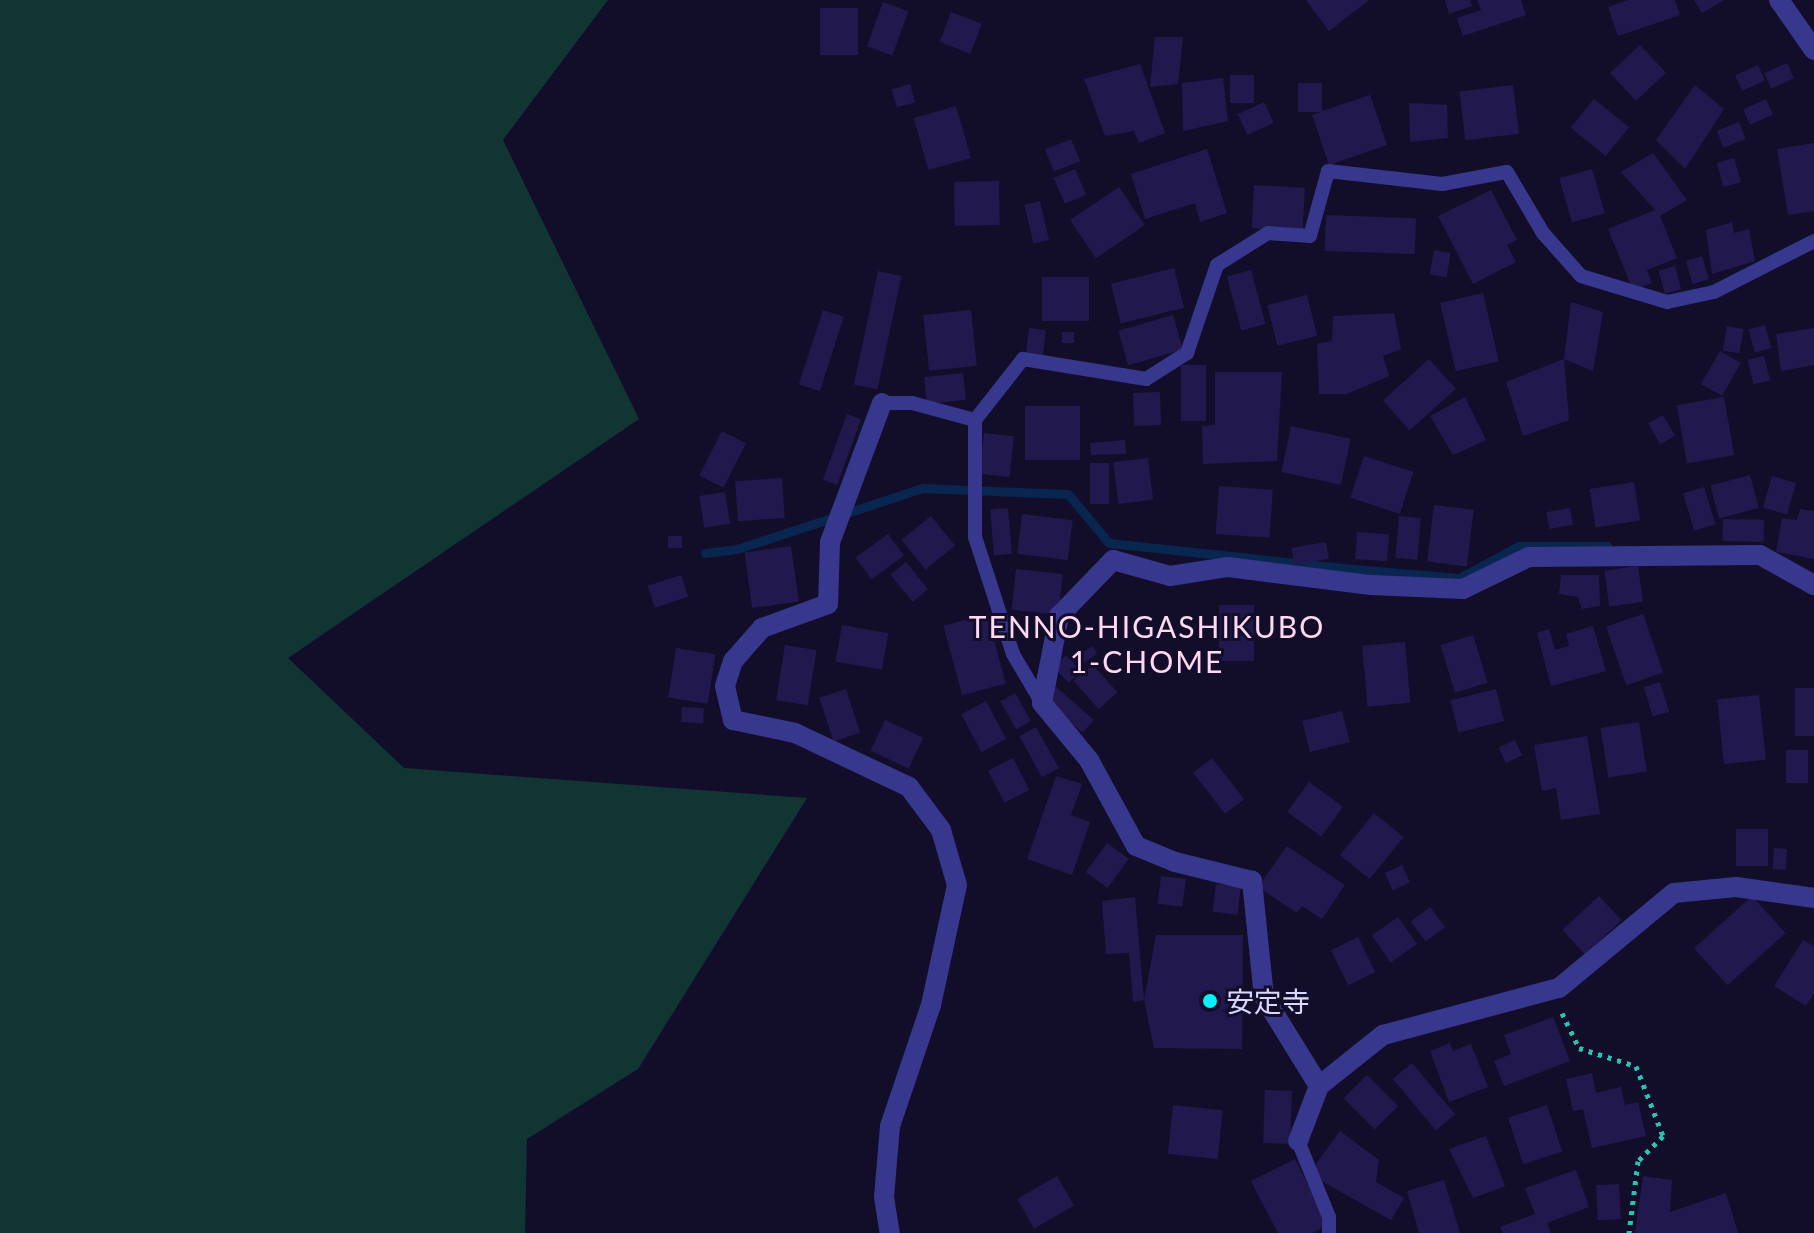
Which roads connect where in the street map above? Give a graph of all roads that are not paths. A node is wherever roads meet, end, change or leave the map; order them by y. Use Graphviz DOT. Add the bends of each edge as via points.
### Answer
graph roads {
  1 [pos="1779,0"];
  2 [pos="1814,50"];
  3 [pos="1814,241"];
  4 [pos="882,403"];
  5 [pos="975,420"];
  6 [pos="1814,585"];
  7 [pos="1042,703"];
  8 [pos="1814,898"];
  9 [pos="1319,1086"];
  10 [pos="1298,1141"];
  11 [pos="890,1233"];
  12 [pos="1329,1233"];
  1 -- 2 [label="street"];
  3 -- 5 [label="lane" via="1714,292 1667,302 1581,276 1543,233 1507,172 1442,184 1328,171 1310,236 1268,233 1217,265 1187,353 1146,379 1023,359"];
  4 -- 5 [label="lane" via="912,403"];
  4 -- 11 [label="street" via="830,542 828,604 762,628 733,661 725,686 733,720 795,733 909,787 941,830 957,885 931,1005 890,1126 884,1197"];
  5 -- 7 [label="lane" via="975,537 1013,654"];
  6 -- 7 [label="street" via="1760,555 1529,557 1463,589 1371,585 1228,567 1170,576 1113,560 1059,616"];
  7 -- 9 [label="street" via="1089,760 1136,846 1175,862 1252,881 1264,997"];
  8 -- 9 [label="street" via="1736,887 1674,893 1559,988 1383,1035"];
  9 -- 10 [label="street"];
  10 -- 12 [label="lane" via="1329,1217"];
}
